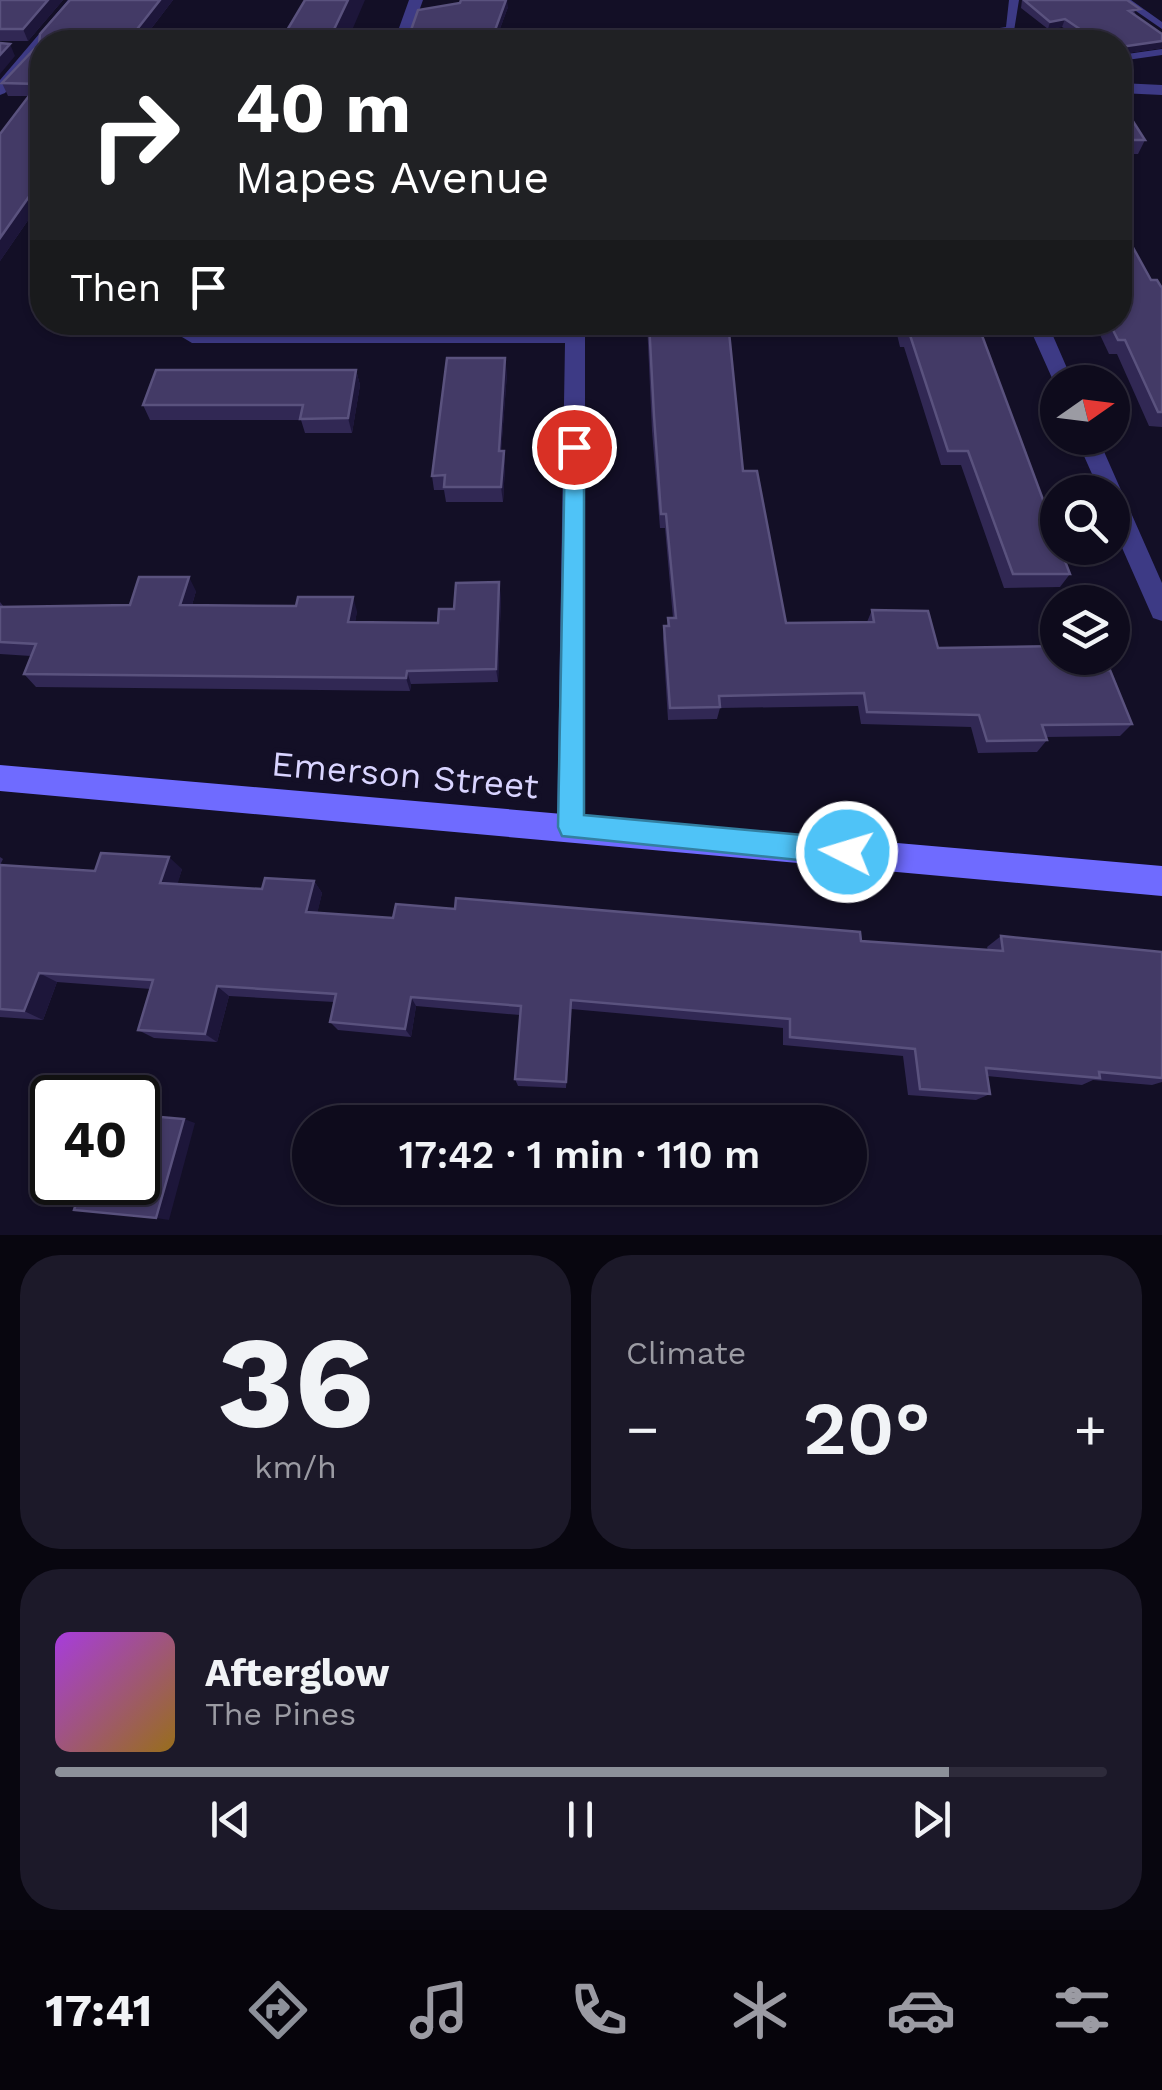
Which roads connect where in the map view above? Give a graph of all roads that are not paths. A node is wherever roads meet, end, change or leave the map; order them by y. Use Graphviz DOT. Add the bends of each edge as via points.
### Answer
graph roads {
  1 [pos="75,0"];
  2 [pos="416,0"];
  3 [pos="1014,0"];
  4 [pos="1125,0"];
  5 [pos="1162,26"];
  6 [pos="53,30"];
  7 [pos="405,30"];
  8 [pos="1006,30"];
  9 [pos="10,48"];
  10 [pos="30,49"];
  11 [pos="1162,52"];
  12 [pos="1132,56"];
  13 [pos="30,58"];
  14 [pos="1132,88"];
  15 [pos="1160,89"];
  16 [pos="0,90"];
  17 [pos="256,335"];
  18 [pos="575,335"];
  19 [pos="1043,335"];
  20 [pos="192,336"];
  21 [pos="1056,365"];
  22 [pos="1130,536"];
  23 [pos="1162,611"];
  24 [pos="0,778"];
  25 [pos="571,827"];
  26 [pos="1162,881"];
  1 -- 6 [label="street"];
  2 -- 7 [label="street"];
  3 -- 8 [label="lane"];
  4 -- 5 [label="lane"];
  9 -- 10 [label="street"];
  11 -- 12 [label="lane"];
  13 -- 16 [label="street"];
  14 -- 15 [label="street"];
  17 -- 20 [label="street"];
  18 -- 25 [label="street"];
  19 -- 21 [label="street"];
  22 -- 23 [label="street"];
  24 -- 25 [label="street, Emerson Street"];
  25 -- 26 [label="street, Emerson Street"];
}
